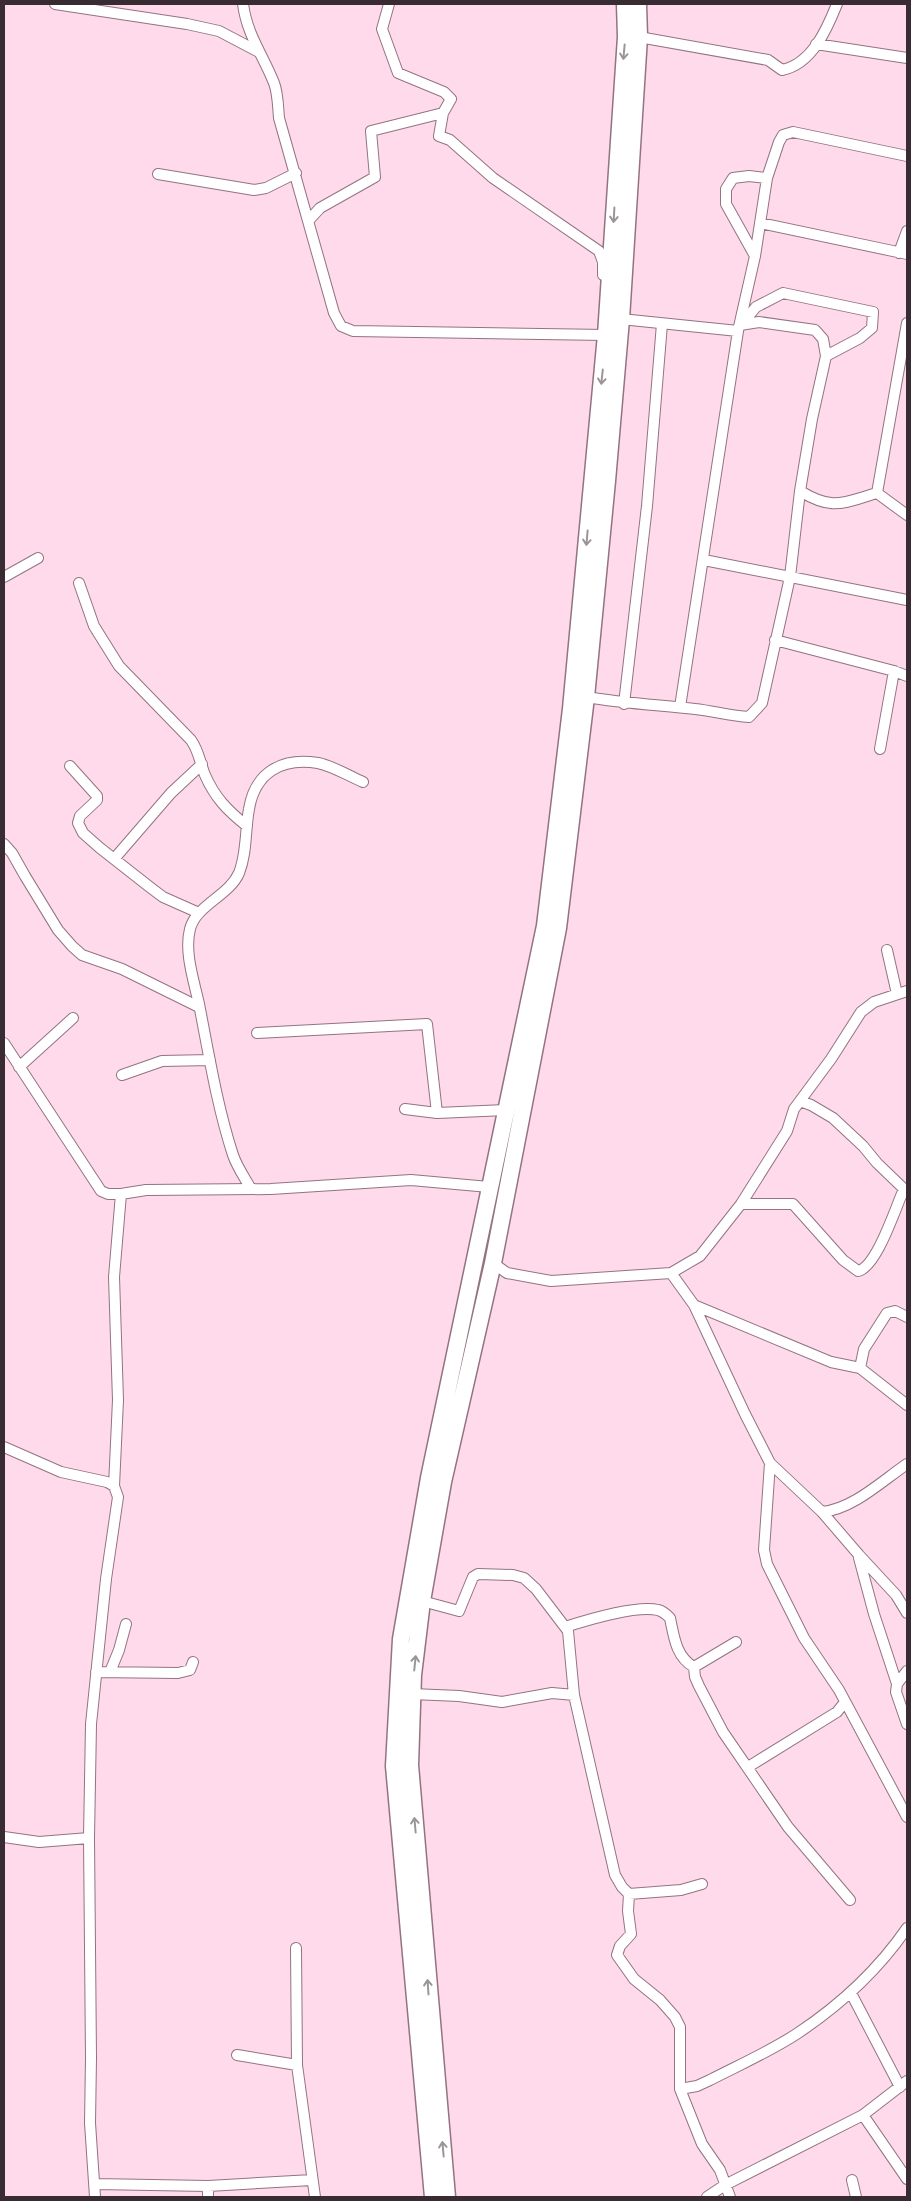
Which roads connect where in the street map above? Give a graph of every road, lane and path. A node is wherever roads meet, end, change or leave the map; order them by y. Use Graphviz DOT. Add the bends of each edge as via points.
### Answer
graph roads {
  1 [pos="55,4"];
  2 [pos="243,4"];
  3 [pos="389,4"];
  4 [pos="625,4"];
  5 [pos="638,4"];
  6 [pos="838,4"];
  7 [pos="113,9"];
  8 [pos="639,37"];
  9 [pos="816,44"];
  10 [pos="258,51"];
  11 [pos="907,58"];
  12 [pos="443,112"];
  13 [pos="907,156"];
  14 [pos="296,173"];
  15 [pos="158,174"];
  16 [pos="766,178"];
  17 [pos="309,220"];
  18 [pos="760,223"];
  19 [pos="907,231"];
  20 [pos="903,253"];
  21 [pos="755,256"];
  22 [pos="621,319"];
  23 [pos="907,323"];
  24 [pos="662,324"];
  25 [pos="739,328"];
  26 [pos="604,335"];
  27 [pos="826,356"];
  28 [pos="800,491"];
  29 [pos="877,493"];
  30 [pos="597,504"];
  31 [pos="907,515"];
  32 [pos="38,558"];
  33 [pos="704,560"];
  34 [pos="4,577"];
  35 [pos="790,577"];
  36 [pos="78,583"];
  37 [pos="907,600"];
  38 [pos="775,640"];
  39 [pos="894,670"];
  40 [pos="907,676"];
  41 [pos="586,697"];
  42 [pos="624,704"];
  43 [pos="680,707"];
  44 [pos="880,749"];
  45 [pos="202,764"];
  46 [pos="70,766"];
  47 [pos="363,782"];
  48 [pos="247,826"];
  49 [pos="4,844"];
  50 [pos="114,859"];
  51 [pos="199,913"];
  52 [pos="887,950"];
  53 [pos="907,991"];
  54 [pos="897,994"];
  55 [pos="199,1007"];
  56 [pos="73,1018"];
  57 [pos="257,1033"];
  58 [pos="4,1043"];
  59 [pos="210,1060"];
  60 [pos="19,1067"];
  61 [pos="122,1075"];
  62 [pos="800,1101"];
  63 [pos="405,1109"];
  64 [pos="506,1110"];
  65 [pos="437,1113"];
  66 [pos="489,1187"];
  67 [pos="251,1189"];
  68 [pos="121,1194"];
  69 [pos="741,1204"];
  70 [pos="493,1263"];
  71 [pos="671,1273"];
  72 [pos="694,1305"];
  73 [pos="907,1317"];
  74 [pos="860,1368"];
  75 [pos="907,1405"];
  76 [pos="4,1447"];
  77 [pos="770,1463"];
  78 [pos="907,1464"];
  79 [pos="114,1486"];
  80 [pos="822,1512"];
  81 [pos="859,1556"];
  82 [pos="422,1601"];
  83 [pos="907,1613"];
  84 [pos="126,1624"];
  85 [pos="410,1626"];
  86 [pos="565,1627"];
  87 [pos="736,1642"];
  88 [pos="193,1662"];
  89 [pos="694,1667"];
  90 [pos="907,1671"];
  91 [pos="96,1672"];
  92 [pos="110,1672"];
  93 [pos="897,1684"];
  94 [pos="412,1694"];
  95 [pos="574,1695"];
  96 [pos="845,1702"];
  97 [pos="837,1712"];
  98 [pos="850,1712"];
  99 [pos="907,1724"];
  100 [pos="748,1767"];
  101 [pos="907,1818"];
  102 [pos="4,1837"];
  103 [pos="89,1838"];
  104 [pos="702,1884"];
  105 [pos="629,1894"];
  106 [pos="850,1900"];
  107 [pos="907,1928"];
  108 [pos="296,1948"];
  109 [pos="851,1993"];
  110 [pos="237,2055"];
  111 [pos="297,2065"];
  112 [pos="904,2084"];
  113 [pos="680,2089"];
  114 [pos="863,2115"];
  115 [pos="907,2179"];
  116 [pos="312,2180"];
  117 [pos="852,2180"];
  118 [pos="95,2184"];
  119 [pos="725,2185"];
  120 [pos="208,2186"];
  121 [pos="95,2197"];
  122 [pos="208,2197"];
  123 [pos="314,2197"];
  124 [pos="433,2197"];
  125 [pos="447,2197"];
  126 [pos="707,2197"];
  127 [pos="730,2197"];
  128 [pos="856,2197"];
  1 -- 7 [label="street"];
  2 -- 10 [label="street" via="245,19"];
  3 -- 12 [label="street" via="382,29 398,73 444,92 451,99"];
  4 -- 26 [label="main road, one-way" via="626,37"];
  5 -- 8 [label="main road"];
  6 -- 9 [label="street"];
  7 -- 10 [label="street" via="219,31"];
  8 -- 9 [label="street" via="768,60 782,70 801,62"];
  8 -- 22 [label="main road"];
  9 -- 11 [label="street"];
  10 -- 14 [label="street" via="274,84 279,118"];
  12 -- 17 [label="street" via="371,131 375,177 320,208"];
  12 -- 26 [label="street" via="439,136 450,140 493,178 599,251 603,262"];
  13 -- 16 [label="street" via="793,132 784,135 779,142"];
  14 -- 15 [label="street" via="266,188 254,190"];
  14 -- 17 [label="street"];
  16 -- 18 [label="street"];
  16 -- 21 [label="street" via="733,178 726,189 726,204"];
  17 -- 26 [label="street" via="334,313 341,326 353,331"];
  18 -- 20 [label="street"];
  18 -- 21 [label="street"];
  19 -- 20 [label="street"];
  21 -- 25 [label="street"];
  22 -- 24 [label="street"];
  22 -- 30 [label="main road"];
  23 -- 29 [label="street"];
  24 -- 25 [label="street"];
  24 -- 42 [label="street" via="648,506"];
  25 -- 27 [label="street" via="759,322 815,330 823,340"];
  25 -- 27 [label="street" via="756,307 783,293 873,312 872,328"];
  25 -- 33 [label="street"];
  26 -- 30 [label="main road, one-way"];
  27 -- 28 [label="street"];
  28 -- 29 [label="street" via="816,501 835,505"];
  28 -- 35 [label="street"];
  29 -- 31 [label="street"];
  30 -- 41 [label="main road"];
  30 -- 64 [label="main road, one-way" via="546,918"];
  32 -- 34 [label="street"];
  33 -- 35 [label="street"];
  33 -- 43 [label="street"];
  35 -- 37 [label="street"];
  35 -- 38 [label="street"];
  36 -- 45 [label="street" via="94,626 119,666 197,748"];
  38 -- 39 [label="street"];
  38 -- 43 [label="street" via="762,703 749,717"];
  39 -- 40 [label="street"];
  39 -- 44 [label="street"];
  41 -- 42 [label="street"];
  41 -- 70 [label="main road" via="558,928"];
  42 -- 43 [label="street"];
  45 -- 48 [label="street" via="215,796"];
  45 -- 50 [label="street" via="171,793"];
  46 -- 50 [label="street" via="98,796 80,816 78,823 83,833"];
  47 -- 48 [label="street" via="319,763 279,766 261,778 255,788"];
  48 -- 51 [label="street" via="238,874 222,895"];
  49 -- 55 [label="street" via="21,866 58,930 82,955 122,969"];
  50 -- 51 [label="street" via="163,897"];
  51 -- 55 [label="street" via="190,928 188,942"];
  52 -- 54 [label="street"];
  53 -- 54 [label="street"];
  54 -- 62 [label="street" via="874,1002 861,1012"];
  55 -- 59 [label="street"];
  56 -- 60 [label="street"];
  57 -- 65 [label="street" via="427,1024"];
  58 -- 60 [label="street"];
  59 -- 61 [label="street" via="162,1062"];
  59 -- 67 [label="street" via="234,1158"];
  60 -- 68 [label="street" via="101,1191"];
  62 -- 69 [label="street" via="787,1131"];
  62 -- 69 [label="street" via="833,1118 904,1189 869,1265 858,1271 843,1260 793,1204"];
  63 -- 65 [label="street"];
  64 -- 65 [label="street"];
  64 -- 66 [label="main road"];
  66 -- 67 [label="street" via="410,1180"];
  66 -- 85 [label="main road" via="429,1478"];
  67 -- 68 [label="street" via="146,1190"];
  68 -- 79 [label="street" via="114,1277 118,1400"];
  69 -- 71 [label="street" via="700,1256"];
  70 -- 71 [label="street" via="507,1273 551,1281"];
  70 -- 82 [label="main road" via="445,1472"];
  71 -- 72 [label="street"];
  72 -- 74 [label="street" via="831,1362"];
  72 -- 77 [label="street"];
  73 -- 74 [label="street" via="895,1311 887,1313 864,1349"];
  74 -- 75 [label="street"];
  76 -- 79 [label="street" via="61,1472"];
  77 -- 80 [label="street"];
  77 -- 96 [label="street" via="764,1550 767,1564 804,1638"];
  78 -- 80 [label="street" via="854,1500 834,1511"];
  79 -- 91 [label="street" via="118,1497"];
  80 -- 81 [label="street"];
  81 -- 83 [label="street" via="896,1595"];
  81 -- 93 [label="street"];
  82 -- 85 [label="main road"];
  82 -- 86 [label="street" via="459,1611 472,1577 478,1574 513,1575 524,1578 536,1589"];
  84 -- 92 [label="street"];
  94 -- 85 [label="main road, one-way"];
  85 -- 124 [label="main road" via="396,1693 394,1766"];
  86 -- 89 [label="street" via="597,1617 658,1610 670,1618 679,1652"];
  86 -- 95 [label="street"];
  87 -- 89 [label="street"];
  88 -- 92 [label="street" via="190,1670 178,1673"];
  89 -- 100 [label="street" via="699,1686 723,1732"];
  90 -- 93 [label="street"];
  91 -- 92 [label="street"];
  91 -- 103 [label="street" via="91,1724"];
  93 -- 99 [label="street" via="896,1692"];
  94 -- 95 [label="street" via="502,1702 552,1693"];
  125 -- 94 [label="main road, one-way" via="410,1765"];
  95 -- 105 [label="street" via="615,1876"];
  96 -- 97 [label="street"];
  96 -- 98 [label="street"];
  97 -- 98 [label="street"];
  97 -- 100 [label="street"];
  98 -- 101 [label="street"];
  100 -- 106 [label="street" via="788,1827"];
  102 -- 103 [label="street" via="39,1842"];
  103 -- 118 [label="street" via="90,2123"];
  104 -- 105 [label="street" via="681,1890"];
  105 -- 113 [label="street" via="631,1934 617,1955 634,1979 660,2000 680,2027"];
  107 -- 109 [label="street"];
  108 -- 111 [label="street"];
  109 -- 112 [label="street"];
  109 -- 113 [label="street" via="797,2034 710,2080"];
  110 -- 111 [label="street"];
  111 -- 116 [label="street"];
  112 -- 114 [label="street"];
  113 -- 119 [label="street" via="702,2144 720,2170"];
  114 -- 115 [label="street"];
  114 -- 119 [label="street"];
  116 -- 120 [label="street"];
  116 -- 123 [label="street"];
  117 -- 128 [label="street"];
  118 -- 120 [label="street"];
  118 -- 121 [label="street"];
  119 -- 126 [label="street"];
  119 -- 127 [label="street"];
  120 -- 122 [label="street"];
}
